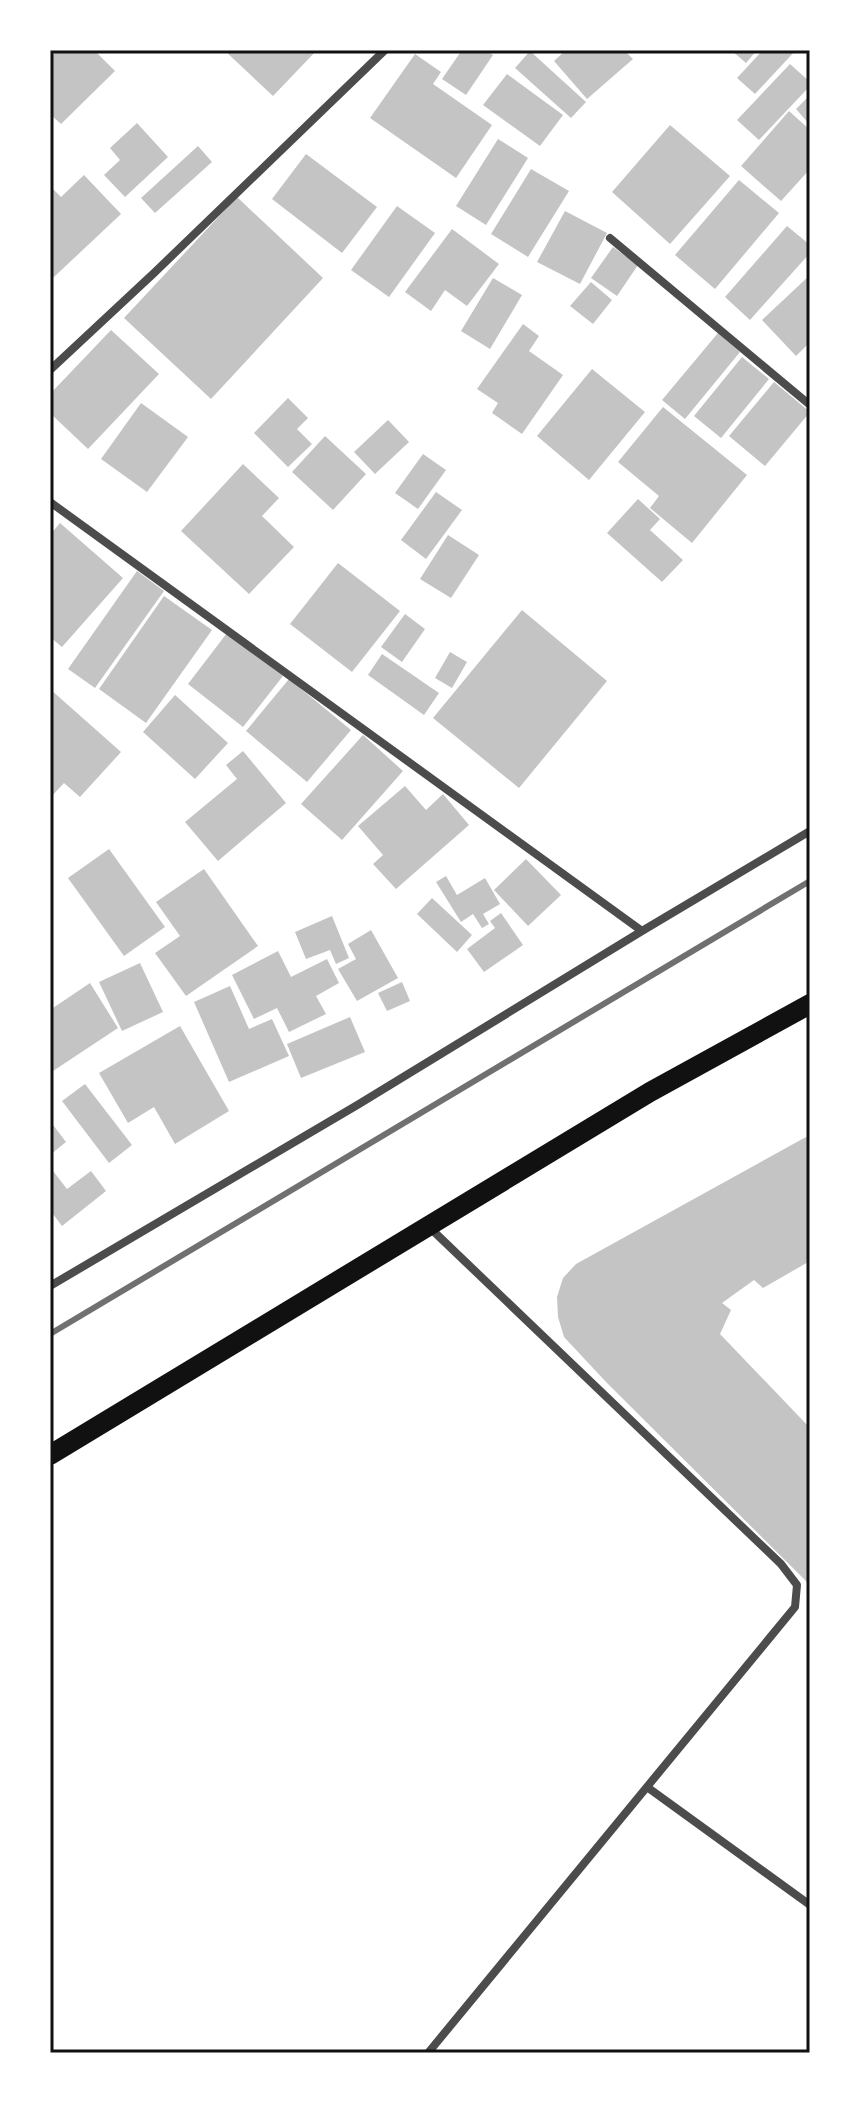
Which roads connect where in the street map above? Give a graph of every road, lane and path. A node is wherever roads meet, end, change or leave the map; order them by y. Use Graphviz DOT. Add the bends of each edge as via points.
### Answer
graph roads {
  1 [pos="385,50"];
  2 [pos="610,238"];
  3 [pos="50,370"];
  4 [pos="810,405"];
  5 [pos="50,502"];
  6 [pos="810,831"];
  7 [pos="642,931"];
  8 [pos="810,1004"];
  9 [pos="428,1226"];
  10 [pos="50,1286"];
  11 [pos="50,1455"];
  12 [pos="647,1787"];
  13 [pos="810,1905"];
  14 [pos="428,2053"];
  1 -- 3 [label="street"];
  2 -- 4 [label="street"];
  5 -- 7 [label="street"];
  6 -- 7 [label="street"];
  7 -- 10 [label="street"];
  8 -- 9 [label="main road" via="650,1092"];
  9 -- 11 [label="main road"];
  9 -- 12 [label="street" via="797,1585 795,1607"];
  12 -- 13 [label="street"];
  12 -- 14 [label="street"];
}
